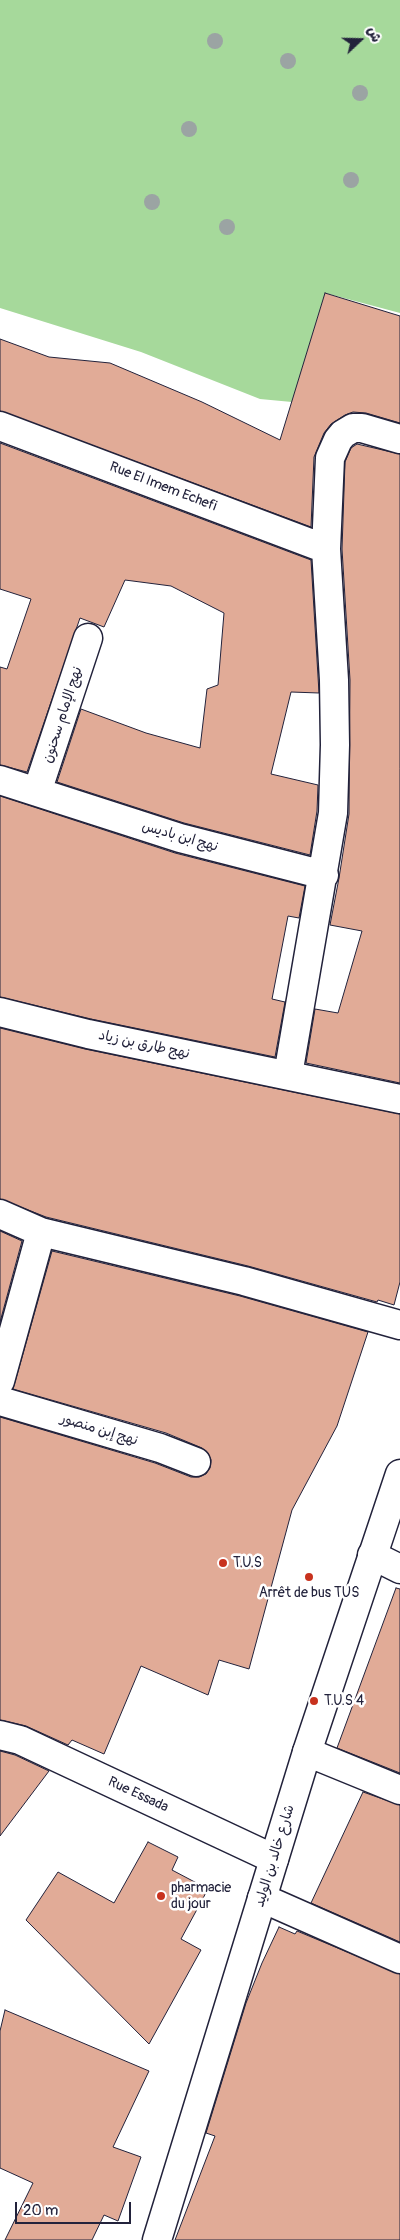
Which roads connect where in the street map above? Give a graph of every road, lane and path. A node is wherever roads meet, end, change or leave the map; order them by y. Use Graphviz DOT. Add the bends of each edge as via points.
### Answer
graph roads {
  1 [pos="0,426"];
  2 [pos="400,439"];
  3 [pos="326,549"];
  4 [pos="88,638"];
  5 [pos="0,780"];
  6 [pos="37,792"];
  7 [pos="324,875"];
  8 [pos="0,1012"];
  9 [pos="288,1075"];
  10 [pos="400,1099"];
  11 [pos="0,1214"];
  12 [pos="41,1232"];
  13 [pos="400,1325"];
  14 [pos="0,1380"];
  15 [pos="0,1401"];
  16 [pos="196,1462"];
  17 [pos="400,1474"];
  18 [pos="372,1555"];
  19 [pos="400,1569"];
  20 [pos="0,1735"];
  21 [pos="307,1752"];
  22 [pos="400,1790"];
  23 [pos="274,1859"];
  24 [pos="262,1898"];
  25 [pos="400,1958"];
  26 [pos="157,2240"];
  1 -- 3 [label="street, Rue El Imem Echefi"];
  2 -- 3 [label="street" via="357,428 347,430 338,440 330,458"];
  3 -- 7 [label="street" via="336,745 333,813"];
  4 -- 6 [label="street, نهج الإمام سحنون"];
  5 -- 6 [label="street, نهج ابن باديس"];
  6 -- 7 [label="street, نهج ابن باديس" via="180,838"];
  7 -- 9 [label="street"];
  8 -- 9 [label="street, نهج طارق بن زياد" via="88,1034"];
  9 -- 10 [label="street, نهج طارق بن زياد"];
  11 -- 12 [label="street"];
  12 -- 13 [label="street" via="244,1281"];
  12 -- 14 [label="street"];
  15 -- 16 [label="street, نهج إبن منصور" via="160,1448"];
  17 -- 18 [label="street, شارع خالد بن الوليد"];
  18 -- 19 [label="street"];
  18 -- 21 [label="street, شارع خالد بن الوليد"];
  20 -- 23 [label="street, Rue Essada" via="20,1740"];
  21 -- 22 [label="street"];
  21 -- 23 [label="street, شارع خالد بن الوليد"];
  23 -- 24 [label="street, شارع خالد بن الوليد"];
  24 -- 25 [label="street"];
  24 -- 26 [label="street, شارع خالد بن الوليد"];
}
